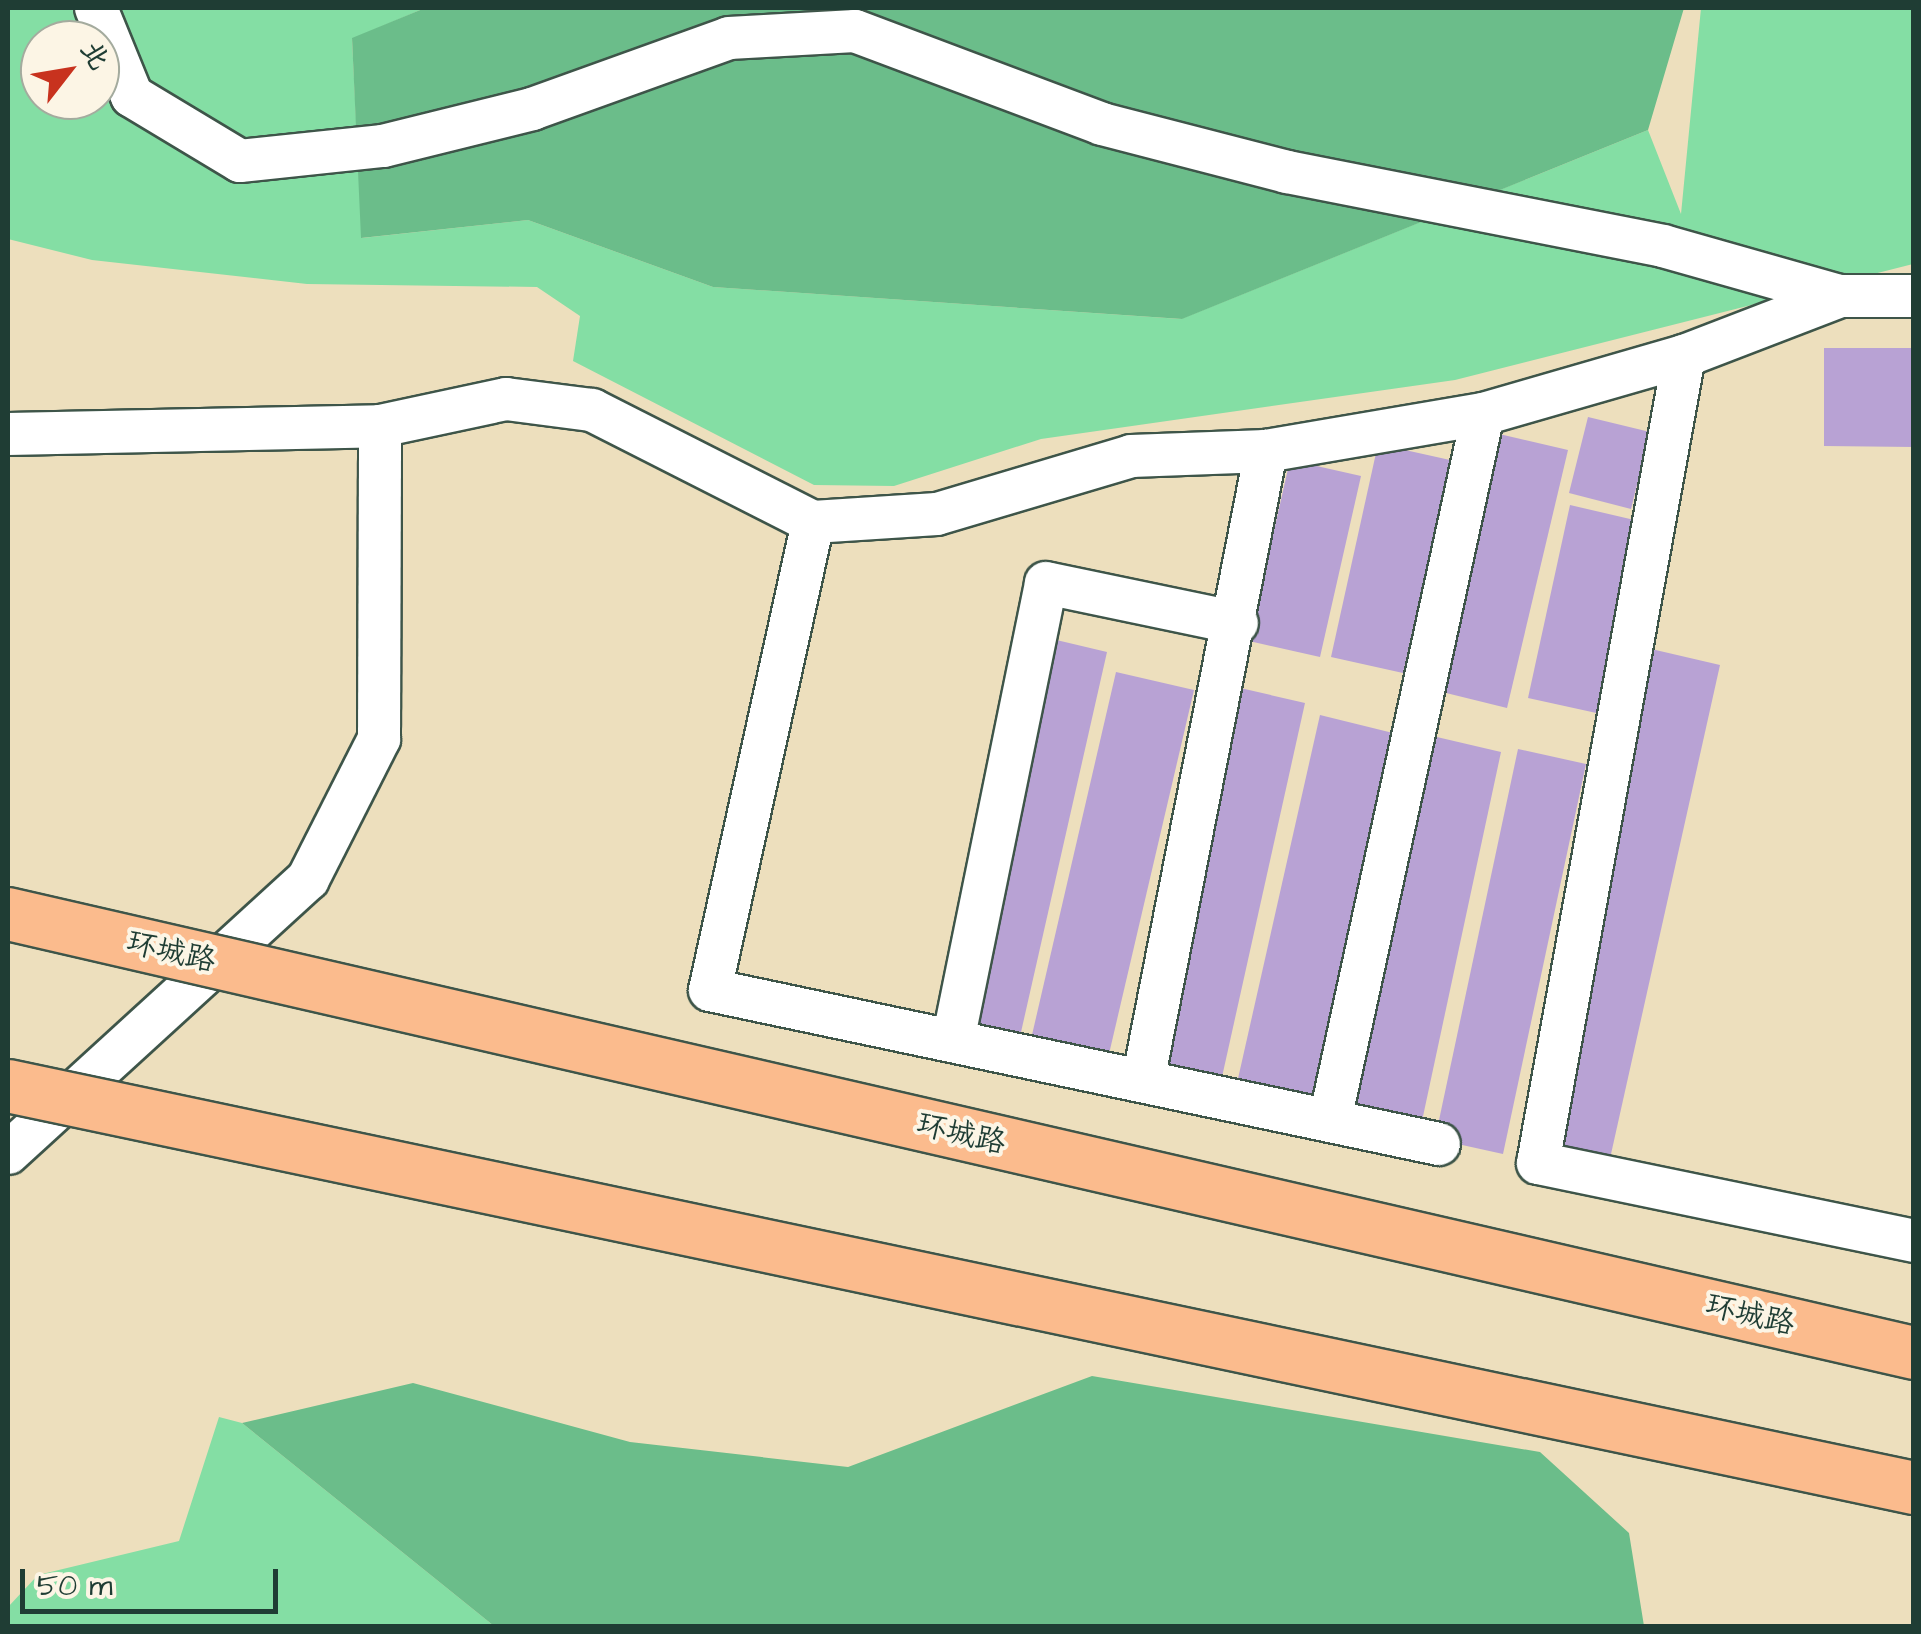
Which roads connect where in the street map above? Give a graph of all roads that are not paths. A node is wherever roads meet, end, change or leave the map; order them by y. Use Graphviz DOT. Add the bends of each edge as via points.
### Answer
graph roads {
  1 [pos="96,8"];
  2 [pos="1840,296"];
  3 [pos="1914,296"];
  4 [pos="1684,356"];
  5 [pos="1483,414"];
  6 [pos="380,426"];
  7 [pos="8,434"];
  8 [pos="1266,451"];
  9 [pos="813,522"];
  10 [pos="1237,623"];
  11 [pos="8,914"];
  12 [pos="952,1041"];
  13 [pos="1143,1081"];
  14 [pos="8,1086"];
  15 [pos="1330,1120"];
  16 [pos="1439,1144"];
  17 [pos="8,1152"];
  18 [pos="1914,1241"];
  19 [pos="1914,1353"];
  20 [pos="1914,1488"];
  1 -- 2 [label="street" via="132,96 240,160 383,146 532,110 729,38 855,30 1102,124 1663,246"];
  2 -- 3 [label="street"];
  2 -- 4 [label="street"];
  4 -- 5 [label="street"];
  4 -- 18 [label="street" via="1538,1163"];
  5 -- 8 [label="street"];
  5 -- 15 [label="street"];
  6 -- 7 [label="street"];
  6 -- 9 [label="street" via="506,399 592,410"];
  6 -- 17 [label="street" via="379,739 317,861"];
  8 -- 9 [label="street" via="1131,456 936,514"];
  8 -- 10 [label="street"];
  9 -- 12 [label="street" via="710,990"];
  10 -- 12 [label="street" via="1046,583"];
  10 -- 13 [label="street"];
  11 -- 19 [label="main road, 环城路, bridge"];
  12 -- 13 [label="street"];
  13 -- 15 [label="street"];
  14 -- 20 [label="main road, bridge"];
  15 -- 16 [label="street"];
}
